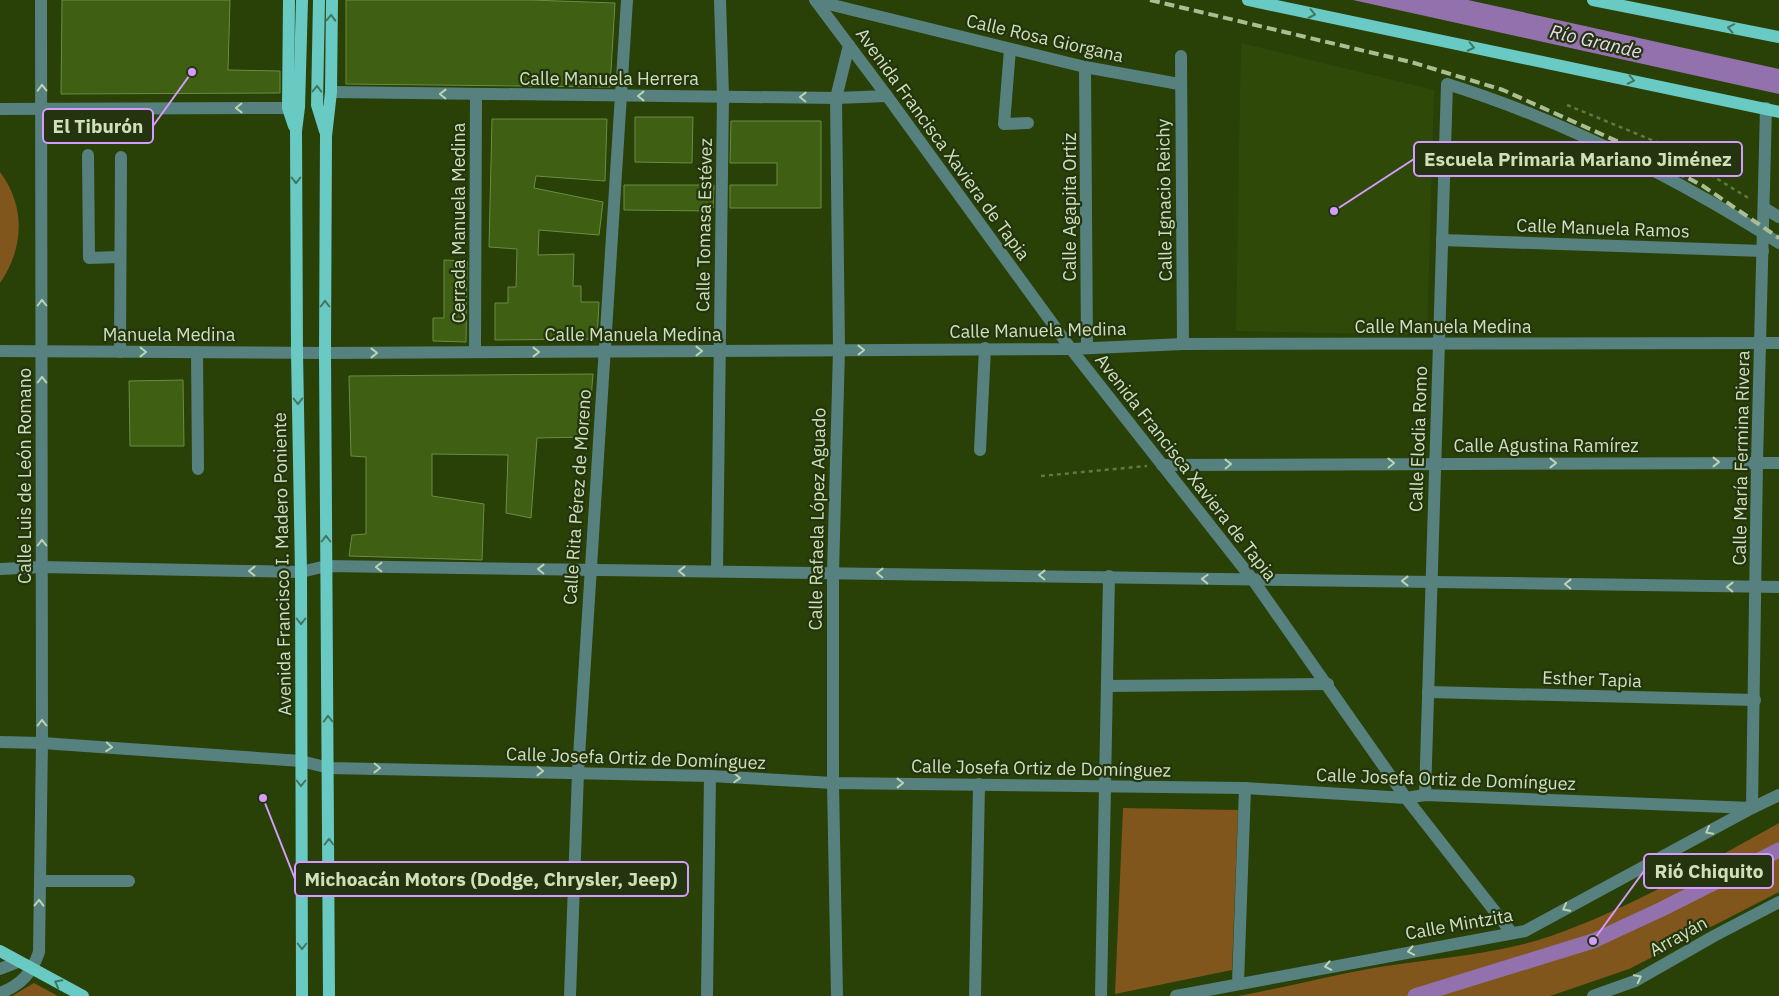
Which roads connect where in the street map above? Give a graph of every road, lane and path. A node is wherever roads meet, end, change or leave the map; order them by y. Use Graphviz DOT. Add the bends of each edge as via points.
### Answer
graph roads {
  1 [pos="41,0"];
  2 [pos="289,0"];
  3 [pos="302,0"];
  4 [pos="319,0"];
  5 [pos="332,0"];
  6 [pos="627,0"];
  7 [pos="720,0"];
  8 [pos="1248,0"];
  9 [pos="815,1"];
  10 [pos="1600,1"];
  11 [pos="1779,37"];
  12 [pos="849,44"];
  13 [pos="1010,49"];
  14 [pos="1180,56"];
  15 [pos="1085,67"];
  16 [pos="1179,84"];
  17 [pos="332,92"];
  18 [pos="476,94"];
  19 [pos="620,96"];
  20 [pos="723,96"];
  21 [pos="887,96"];
  22 [pos="836,98"];
  23 [pos="1567,104"];
  24 [pos="288,108"];
  25 [pos="1766,108"];
  26 [pos="0,109"];
  27 [pos="42,110"];
  28 [pos="1779,112"];
  29 [pos="1028,123"];
  30 [pos="296,131"];
  31 [pos="326,136"];
  32 [pos="88,155"];
  33 [pos="121,157"];
  34 [pos="1764,208"];
  35 [pos="1779,217"];
  36 [pos="1763,233"];
  37 [pos="1442,240"];
  38 [pos="1779,243"];
  39 [pos="1762,251"];
  40 [pos="119,257"];
  41 [pos="1439,343"];
  42 [pos="1760,343"];
  43 [pos="1779,343"];
  44 [pos="1183,344"];
  45 [pos="985,348"];
  46 [pos="1087,348"];
  47 [pos="1071,349"];
  48 [pos="720,350"];
  49 [pos="839,350"];
  50 [pos="0,351"];
  51 [pos="42,351"];
  52 [pos="604,351"];
  53 [pos="120,352"];
  54 [pos="197,352"];
  55 [pos="297,352"];
  56 [pos="475,352"];
  57 [pos="325,353"];
  58 [pos="980,450"];
  59 [pos="1757,462"];
  60 [pos="1435,463"];
  61 [pos="1779,463"];
  62 [pos="1162,465"];
  63 [pos="198,469"];
  64 [pos="1041,476"];
  65 [pos="326,566"];
  66 [pos="42,567"];
  67 [pos="0,569"];
  68 [pos="590,570"];
  69 [pos="717,571"];
  70 [pos="301,572"];
  71 [pos="832,573"];
  72 [pos="1109,576"];
  73 [pos="1254,580"];
  74 [pos="1432,581"];
  75 [pos="1756,587"];
  76 [pos="1779,587"];
  77 [pos="1328,684"];
  78 [pos="1107,686"];
  79 [pos="1428,692"];
  80 [pos="1755,700"];
  81 [pos="0,742"];
  82 [pos="42,743"];
  83 [pos="301,761"];
  84 [pos="329,768"];
  85 [pos="578,772"];
  86 [pos="710,776"];
  87 [pos="833,783"];
  88 [pos="979,784"];
  89 [pos="1106,788"];
  90 [pos="1245,788"];
  91 [pos="1425,795"];
  92 [pos="1779,796"];
  93 [pos="1406,798"];
  94 [pos="1752,808"];
  95 [pos="40,881"];
  96 [pos="129,881"];
  97 [pos="1779,902"];
  98 [pos="1511,932"];
  99 [pos="0,951"];
  100 [pos="18,962"];
  101 [pos="0,969"];
  102 [pos="33,969"];
  103 [pos="1238,983"];
  104 [pos="0,993"];
  105 [pos="83,996"];
  106 [pos="302,996"];
  107 [pos="329,996"];
  108 [pos="570,996"];
  109 [pos="707,996"];
  110 [pos="837,996"];
  111 [pos="975,996"];
  112 [pos="1101,996"];
  113 [pos="1176,996"];
  114 [pos="1593,996"];
  27 -- 1 [label="street, Calle Luis de León Romano, one-way"];
  2 -- 24 [label="main road, Avenida Francisco I. Madero Poniente"];
  3 -- 30 [label="main road, Avenida Francisco I. Madero Poniente"];
  31 -- 4 [label="main road, one-way" via="317,104"];
  17 -- 5 [label="main road, one-way"];
  6 -- 19 [label="street, Calle Rita Pérez de Moreno"];
  7 -- 20 [label="street, Calle Tomasa Estévez"];
  8 -- 25 [label="main road, one-way"];
  9 -- 12 [label="street, Avenida Francisca Xaviera de Tapia"];
  9 -- 13 [label="street, Calle Rosa Giorgana"];
  11 -- 10 [label="main road, one-way"];
  12 -- 21 [label="street, Avenida Francisca Xaviera de Tapia"];
  12 -- 22 [label="street, Calle Rafaela López Aguado"];
  13 -- 15 [label="street, Calle Rosa Giorgana"];
  13 -- 29 [label="street" via="1004,124"];
  14 -- 16 [label="street, Calle Ignacio Reichy"];
  15 -- 16 [label="street, Calle Rosa Giorgana"];
  15 -- 46 [label="street, Calle Agapita Ortiz"];
  16 -- 44 [label="street, Calle Ignacio Reichy"];
  18 -- 17 [label="street, Calle Manuela Herrera, one-way"];
  17 -- 31 [label="main road"];
  18 -- 19 [label="street, Calle Manuela Herrera"];
  18 -- 56 [label="street, Cerrada Manuela Medina"];
  20 -- 19 [label="street, Calle Manuela Herrera, one-way"];
  19 -- 52 [label="street, Calle Rita Pérez de Moreno"];
  22 -- 20 [label="street, Calle Manuela Herrera, one-way"];
  20 -- 48 [label="street, Calle Tomasa Estévez"];
  21 -- 22 [label="street, Calle Manuela Herrera"];
  21 -- 47 [label="street, Avenida Francisca Xaviera de Tapia"];
  22 -- 49 [label="street, Calle Rafaela López Aguado"];
  23 -- 34 [label="path" via="1659,143"];
  24 -- 27 [label="street, one-way"];
  24 -- 30 [label="main road, Avenida Francisco I. Madero Poniente"];
  25 -- 28 [label="main road"];
  25 -- 34 [label="street, Calle María Fermina Rivera"];
  26 -- 27 [label="street"];
  51 -- 27 [label="street, Calle Luis de León Romano, one-way"];
  30 -- 55 [label="main road, Avenida Francisco I. Madero Poniente, one-way"];
  57 -- 31 [label="main road, one-way"];
  32 -- 40 [label="street" via="89,258"];
  33 -- 40 [label="street"];
  34 -- 35 [label="street"];
  34 -- 36 [label="street, Calle María Fermina Rivera"];
  36 -- 37 [label="street, Calle Elodia Romo" via="1682,186 1535,114 1447,84"];
  36 -- 38 [label="street"];
  36 -- 39 [label="street, Calle María Fermina Rivera"];
  37 -- 39 [label="street, Calle Manuela Ramos"];
  37 -- 41 [label="street, Calle Elodia Romo"];
  39 -- 42 [label="street, Calle María Fermina Rivera"];
  40 -- 53 [label="street"];
  41 -- 42 [label="street, Calle Manuela Medina"];
  41 -- 44 [label="street, Calle Manuela Medina"];
  41 -- 60 [label="street, Calle Elodia Romo"];
  42 -- 43 [label="street, Calle Manuela Medina"];
  42 -- 59 [label="street, Calle María Fermina Rivera"];
  44 -- 46 [label="street, Calle Manuela Medina"];
  45 -- 47 [label="street, Calle Manuela Medina"];
  49 -- 45 [label="street, Calle Manuela Medina, one-way"];
  45 -- 58 [label="street"];
  46 -- 47 [label="street, Calle Manuela Medina"];
  47 -- 62 [label="street, Avenida Francisca Xaviera de Tapia"];
  48 -- 49 [label="street, Calle Manuela Medina"];
  52 -- 48 [label="street, Calle Manuela Medina, one-way"];
  48 -- 69 [label="street, Calle Tomasa Estévez"];
  49 -- 71 [label="street, Calle Rafaela López Aguado"];
  50 -- 51 [label="street, Manuela Medina"];
  51 -- 53 [label="street, Manuela Medina"];
  66 -- 51 [label="street, Calle Luis de León Romano, one-way"];
  56 -- 52 [label="street, Calle Manuela Medina, one-way"];
  52 -- 68 [label="street, Calle Rita Pérez de Moreno"];
  53 -- 54 [label="street, Manuela Medina, one-way"];
  54 -- 55 [label="street, Manuela Medina"];
  54 -- 63 [label="street"];
  55 -- 57 [label="street, Calle Manuela Medina"];
  55 -- 70 [label="main road, Avenida Francisco I. Madero Poniente, one-way"];
  57 -- 56 [label="street, Calle Manuela Medina, one-way"];
  65 -- 57 [label="main road, one-way"];
  60 -- 59 [label="street, Calle Agustina Ramírez, one-way"];
  59 -- 61 [label="street, Calle Agustina Ramírez"];
  59 -- 75 [label="street, Calle María Fermina Rivera"];
  62 -- 60 [label="street, Calle Agustina Ramírez, one-way"];
  60 -- 74 [label="street, Calle Elodia Romo"];
  62 -- 64 [label="path"];
  62 -- 73 [label="street, Avenida Francisca Xaviera de Tapia"];
  68 -- 65 [label="street, one-way"];
  65 -- 70 [label="street"];
  84 -- 65 [label="main road, one-way"];
  66 -- 67 [label="street"];
  70 -- 66 [label="street, one-way"];
  82 -- 66 [label="street, Calle Luis de León Romano, one-way"];
  69 -- 68 [label="street, one-way"];
  68 -- 85 [label="street, Calle Rita Pérez de Moreno"];
  69 -- 71 [label="street"];
  70 -- 83 [label="main road, Avenida Francisco I. Madero Poniente, one-way"];
  72 -- 71 [label="street, one-way"];
  71 -- 87 [label="street, Calle Rafaela López Aguado"];
  73 -- 72 [label="street, one-way"];
  72 -- 78 [label="street"];
  74 -- 73 [label="street, one-way"];
  73 -- 77 [label="street, Avenida Francisca Xaviera de Tapia"];
  75 -- 74 [label="street, one-way"];
  74 -- 79 [label="street, Calle Elodia Romo"];
  75 -- 76 [label="street"];
  75 -- 80 [label="street, Calle María Fermina Rivera"];
  77 -- 78 [label="street"];
  77 -- 93 [label="street, Avenida Francisca Xaviera de Tapia"];
  78 -- 89 [label="street"];
  79 -- 80 [label="street, Esther Tapia"];
  79 -- 91 [label="street, Calle Elodia Romo"];
  80 -- 94 [label="street, Calle María Fermina Rivera"];
  81 -- 82 [label="street, Calle Josefa Ortiz de Domínguez"];
  82 -- 83 [label="street, Calle Josefa Ortiz de Domínguez, one-way"];
  82 -- 95 [label="street, Calle Luis de León Romano"];
  83 -- 84 [label="street, Calle Josefa Ortiz de Domínguez"];
  83 -- 106 [label="main road, Avenida Francisco I. Madero Poniente, one-way"];
  84 -- 85 [label="street, Calle Josefa Ortiz de Domínguez, one-way"];
  107 -- 84 [label="main road, one-way"];
  85 -- 86 [label="street, Calle Josefa Ortiz de Domínguez"];
  85 -- 108 [label="street, Calle Rita Pérez de Moreno"];
  86 -- 87 [label="street, Calle Josefa Ortiz de Domínguez, one-way"];
  86 -- 109 [label="street"];
  87 -- 88 [label="street, Calle Josefa Ortiz de Domínguez, one-way"];
  87 -- 110 [label="street, Calle Rafaela López Aguado"];
  88 -- 89 [label="street, Calle Josefa Ortiz de Domínguez"];
  88 -- 111 [label="street"];
  89 -- 90 [label="street, Calle Josefa Ortiz de Domínguez"];
  89 -- 112 [label="street"];
  90 -- 93 [label="street, Calle Josefa Ortiz de Domínguez"];
  90 -- 103 [label="street"];
  91 -- 93 [label="street, Calle Josefa Ortiz de Domínguez"];
  91 -- 94 [label="street, Calle Josefa Ortiz de Domínguez"];
  92 -- 94 [label="street, Calle Mintzita"];
  93 -- 98 [label="street, Avenida Francisca Xaviera de Tapia"];
  94 -- 98 [label="street, Calle Mintzita, one-way" via="1525,931"];
  95 -- 96 [label="street"];
  102 -- 95 [label="street, Calle Luis de León Romano, one-way" via="39,952"];
  114 -- 97 [label="street, Arrayán, one-way" via="1635,981"];
  98 -- 103 [label="street, Calle Mintzita, one-way"];
  99 -- 100 [label="main road"];
  100 -- 101 [label="street"];
  100 -- 102 [label="main road"];
  102 -- 104 [label="street" via="15,988"];
  105 -- 102 [label="main road, one-way"];
  103 -- 113 [label="street, Calle Mintzita"];
}
